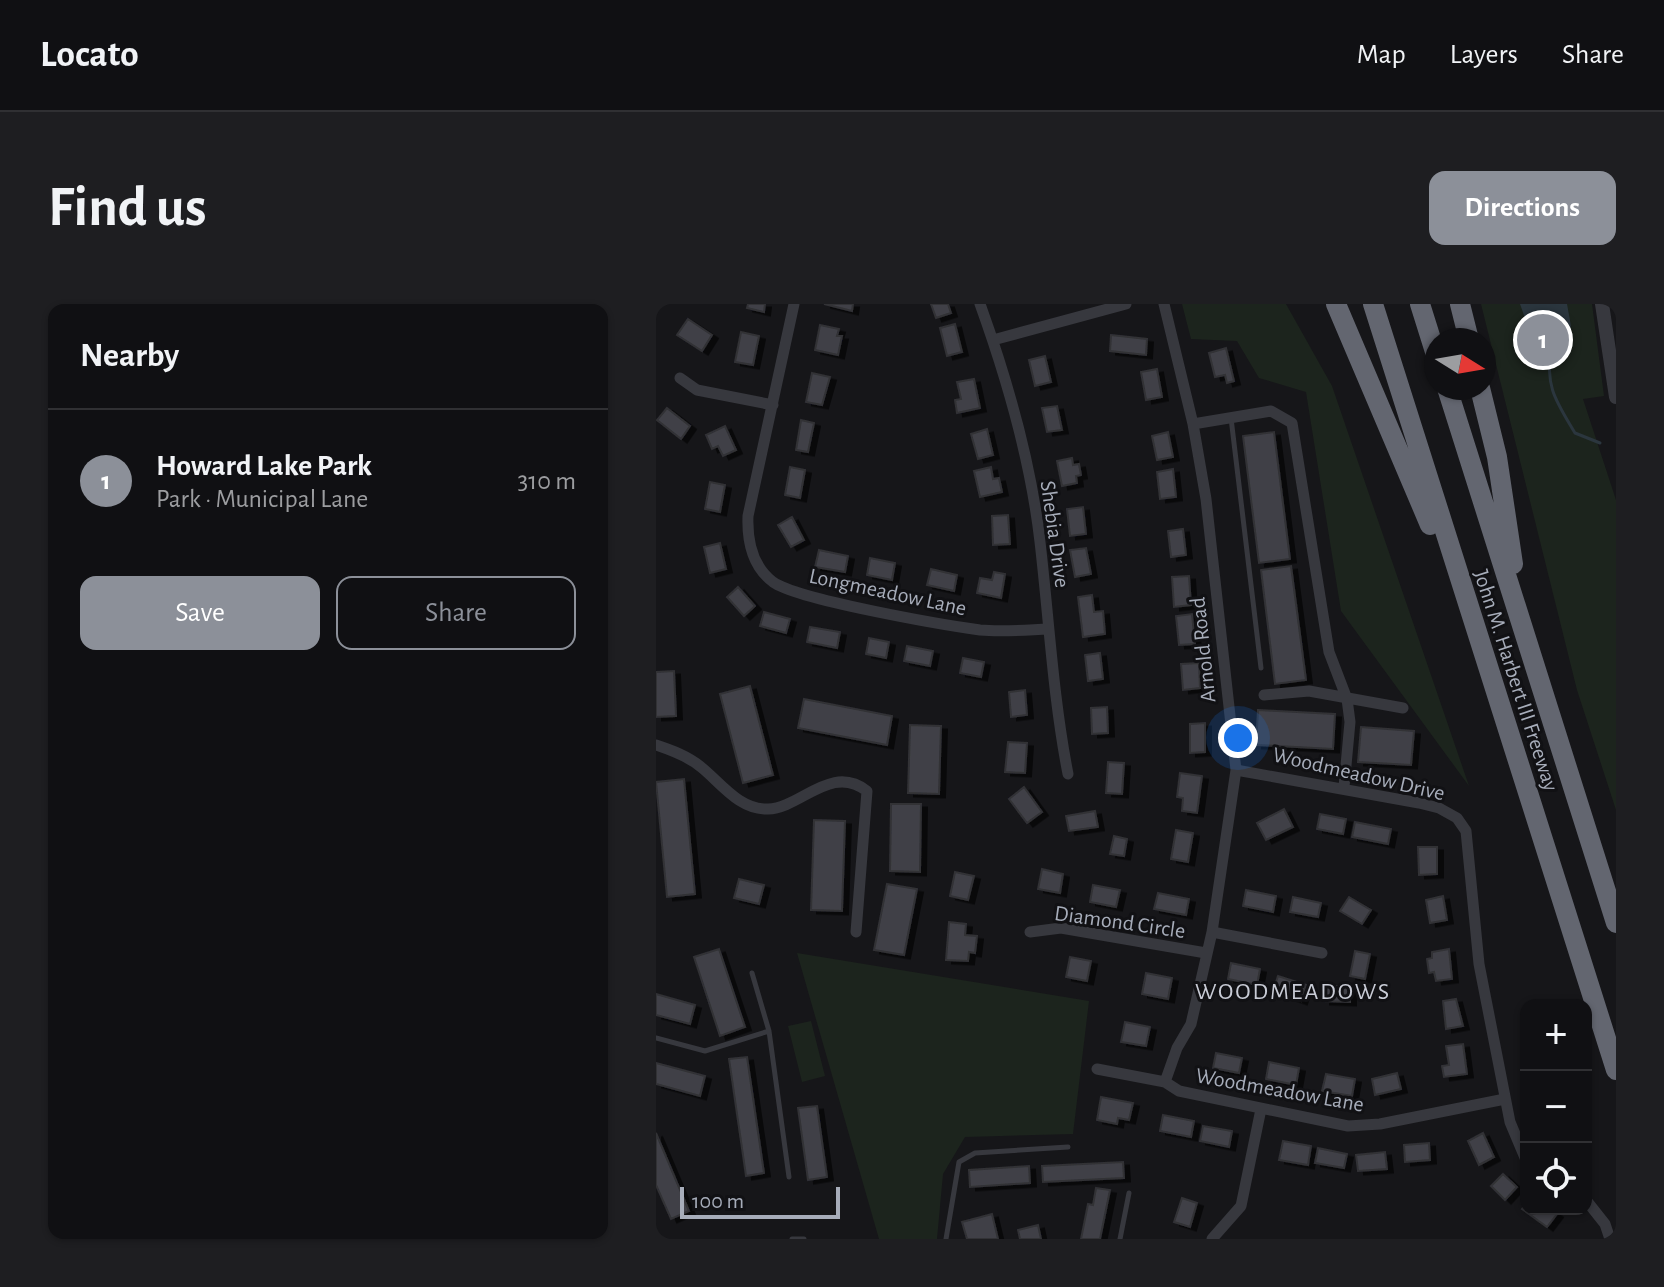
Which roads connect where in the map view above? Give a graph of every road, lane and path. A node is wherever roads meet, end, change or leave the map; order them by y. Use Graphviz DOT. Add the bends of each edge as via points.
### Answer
graph roads {
  1 [pos="794,304"];
  2 [pos="980,304"];
  3 [pos="1126,304"];
  4 [pos="1164,304"];
  5 [pos="1336,304"];
  6 [pos="1373,304"];
  7 [pos="1420,304"];
  8 [pos="1460,304"];
  9 [pos="1602,304"];
  10 [pos="1428,328"];
  11 [pos="1466,328"];
  12 [pos="993,340"];
  13 [pos="680,378"];
  14 [pos="1616,397"];
  15 [pos="1451,400"];
  16 [pos="1483,400"];
  17 [pos="773,405"];
  18 [pos="1230,417"];
  19 [pos="1193,424"];
  20 [pos="1520,619"];
  21 [pos="1048,629"];
  22 [pos="1477,633"];
  23 [pos="1261,668"];
  24 [pos="1264,695"];
  25 [pos="1347,699"];
  26 [pos="1403,708"];
  27 [pos="656,745"];
  28 [pos="1236,770"];
  29 [pos="1068,774"];
  30 [pos="1344,787"];
  31 [pos="1616,923"];
  32 [pos="856,932"];
  33 [pos="1030,932"];
  34 [pos="1212,932"];
  35 [pos="1206,953"];
  36 [pos="1322,953"];
  37 [pos="752,973"];
  38 [pos="769,1031"];
  39 [pos="656,1038"];
  40 [pos="1097,1069"];
  41 [pos="1616,1070"];
  42 [pos="1165,1082"];
  43 [pos="1505,1099"];
  44 [pos="1261,1109"];
  45 [pos="1520,1143"];
  46 [pos="1068,1147"];
  47 [pos="789,1177"];
  48 [pos="1129,1193"];
  49 [pos="1592,1208"];
  50 [pos="792,1239"];
  51 [pos="804,1239"];
  52 [pos="946,1239"];
  53 [pos="1120,1239"];
  54 [pos="1212,1239"];
  55 [pos="1610,1239"];
  1 -- 17 [label="street, Longmeadow Lane"];
  2 -- 12 [label="street, Shebia Drive"];
  3 -- 12 [label="street"];
  4 -- 19 [label="street, Arnold Road"];
  5 -- 22 [label="highway"];
  6 -- 22 [label="highway, John M. Harbert III Freeway"];
  7 -- 10 [label="highway"];
  8 -- 11 [label="highway"];
  9 -- 14 [label="street"];
  12 -- 21 [label="street, Shebia Drive" via="1028,474"];
  13 -- 17 [label="street" via="697,390"];
  15 -- 20 [label="highway, John M. Harbert III Freeway"];
  16 -- 20 [label="highway" via="1497,457"];
  17 -- 21 [label="street, Longmeadow Lane" via="748,516 755,560 771,581 820,598 980,630"];
  18 -- 19 [label="street"];
  18 -- 23 [label="lane"];
  18 -- 25 [label="street" via="1271,411 1292,423 1329,652"];
  19 -- 28 [label="street, Arnold Road"];
  20 -- 31 [label="highway, John M. Harbert III Freeway"];
  21 -- 29 [label="street, Shebia Drive"];
  22 -- 41 [label="highway, John M. Harbert III Freeway"];
  24 -- 25 [label="street" via="1309,691"];
  25 -- 26 [label="street"];
  25 -- 30 [label="street"];
  27 -- 32 [label="street" via="699,765 738,801 768,809 839,782 867,791"];
  28 -- 30 [label="street, Woodmeadow Drive"];
  28 -- 34 [label="street, Arnold Road"];
  30 -- 43 [label="street, Woodmeadow Drive" via="1439,808 1457,818 1466,831 1479,964"];
  33 -- 35 [label="street, Diamond Circle" via="1061,928"];
  34 -- 35 [label="street, Arnold Road"];
  34 -- 36 [label="street"];
  35 -- 42 [label="street, Arnold Road" via="1191,1024"];
  37 -- 38 [label="lane"];
  38 -- 39 [label="lane" via="705,1051"];
  38 -- 47 [label="lane"];
  40 -- 42 [label="street, Woodmeadow Lane"];
  42 -- 44 [label="street, Woodmeadow Lane" via="1179,1091"];
  43 -- 44 [label="street, Woodmeadow Lane" via="1362,1126"];
  43 -- 45 [label="street, Woodmeadow Drive"];
  44 -- 54 [label="street" via="1241,1206"];
  46 -- 52 [label="lane" via="975,1153 959,1162"];
  48 -- 53 [label="lane"];
  49 -- 55 [label="street"];
  50 -- 51 [label="lane"];
}
